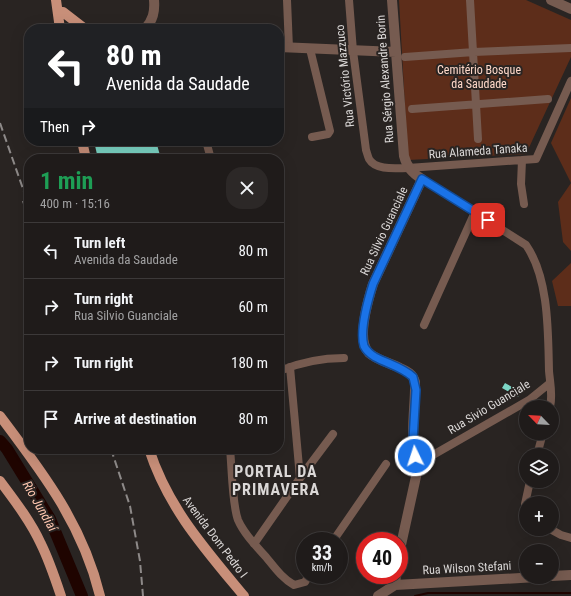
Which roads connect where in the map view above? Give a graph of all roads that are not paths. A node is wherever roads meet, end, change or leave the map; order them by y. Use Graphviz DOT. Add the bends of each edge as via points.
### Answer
graph roads {
  1 [pos="56,0"];
  2 [pos="61,0"];
  3 [pos="154,0"];
  4 [pos="287,0"];
  5 [pos="349,0"];
  6 [pos="392,0"];
  7 [pos="470,0"];
  8 [pos="551,0"];
  9 [pos="571,9"];
  10 [pos="63,12"];
  11 [pos="59,24"];
  12 [pos="64,24"];
  13 [pos="79,24"];
  14 [pos="149,24"];
  15 [pos="284,47"];
  16 [pos="571,48"];
  17 [pos="310,49"];
  18 [pos="353,51"];
  19 [pos="396,52"];
  20 [pos="474,52"];
  21 [pos="405,57"];
  22 [pos="571,81"];
  23 [pos="548,99"];
  24 [pos="476,104"];
  25 [pos="412,109"];
  26 [pos="312,137"];
  27 [pos="478,139"];
  28 [pos="366,150"];
  29 [pos="522,160"];
  30 [pos="408,168"];
  31 [pos="422,179"];
  32 [pos="524,204"];
  33 [pos="475,212"];
  34 [pos="424,325"];
  35 [pos="344,358"];
  36 [pos="290,367"];
  37 [pos="284,369"];
  38 [pos="550,383"];
  39 [pos="552,400"];
  40 [pos="0,416"];
  41 [pos="333,434"];
  42 [pos="24,449"];
  43 [pos="27,454"];
  44 [pos="152,454"];
  45 [pos="230,454"];
  46 [pos="419,463"];
  47 [pos="386,464"];
  48 [pos="300,478"];
  49 [pos="0,481"];
  50 [pos="339,532"];
  51 [pos="404,532"];
  52 [pos="559,534"];
  53 [pos="571,538"];
  54 [pos="254,544"];
  55 [pos="571,575"];
  56 [pos="559,576"];
  57 [pos="519,577"];
  58 [pos="408,580"];
  59 [pos="298,584"];
  60 [pos="391,584"];
  61 [pos="61,596"];
  62 [pos="100,596"];
  63 [pos="244,596"];
  64 [pos="378,596"];
  1 -- 11 [label="main road"];
  2 -- 10 [label="main road"];
  3 -- 14 [label="street" via="155,9"];
  4 -- 15 [label="street"];
  5 -- 18 [label="street, Rua Victório Mazzuco"];
  6 -- 19 [label="street, Rua Sérgio Alexandre Borin"];
  7 -- 20 [label="street"];
  8 -- 9 [label="street"];
  10 -- 12 [label="main road"];
  10 -- 13 [label="main road"];
  15 -- 17 [label="street"];
  16 -- 20 [label="street"];
  17 -- 18 [label="street"];
  17 -- 26 [label="street" via="330,131 328,134"];
  18 -- 19 [label="street"];
  18 -- 28 [label="street, Rua Victório Mazzuco"];
  19 -- 30 [label="street, Rua Sérgio Alexandre Borin" via="404,156"];
  20 -- 21 [label="street"];
  20 -- 24 [label="street"];
  22 -- 29 [label="street, Rua Alameda Tanaka" via="536,159"];
  23 -- 24 [label="street"];
  24 -- 25 [label="street"];
  24 -- 27 [label="street"];
  28 -- 30 [label="street, Rua Alameda Tanaka" via="369,160 377,166"];
  29 -- 30 [label="street, Rua Alameda Tanaka"];
  29 -- 32 [label="street" via="521,184"];
  30 -- 31 [label="street, Rua Silvio Guanciale"];
  31 -- 33 [label="street"];
  31 -- 46 [label="street, Rua Silvio Guanciale" via="373,284 368,300 363,339 364,347 370,354 407,371 413,377 416,390 413,440 415,456"];
  33 -- 34 [label="street"];
  33 -- 38 [label="street" via="526,245 533,254 540,273 547,318"];
  35 -- 36 [label="street" via="303,362"];
  36 -- 37 [label="street"];
  36 -- 48 [label="street"];
  38 -- 39 [label="street"];
  38 -- 46 [label="street, Rua Sivio Guanciale" via="528,400"];
  40 -- 42 [label="main road"];
  41 -- 48 [label="street"];
  43 -- 62 [label="main road" via="59,498 76,528"];
  44 -- 63 [label="main road, Avenida Dom Pedro I" via="164,488 183,520"];
  45 -- 54 [label="street" via="238,519"];
  46 -- 51 [label="street"];
  47 -- 50 [label="street"];
  48 -- 54 [label="street"];
  49 -- 61 [label="main road" via="41,543"];
  52 -- 53 [label="street"];
  54 -- 59 [label="street" via="285,580 294,585"];
  55 -- 56 [label="street"];
  57 -- 58 [label="street, Rua Wilson Stefani"];
  60 -- 64 [label="street, Rua Wilson Stefani"];
}
